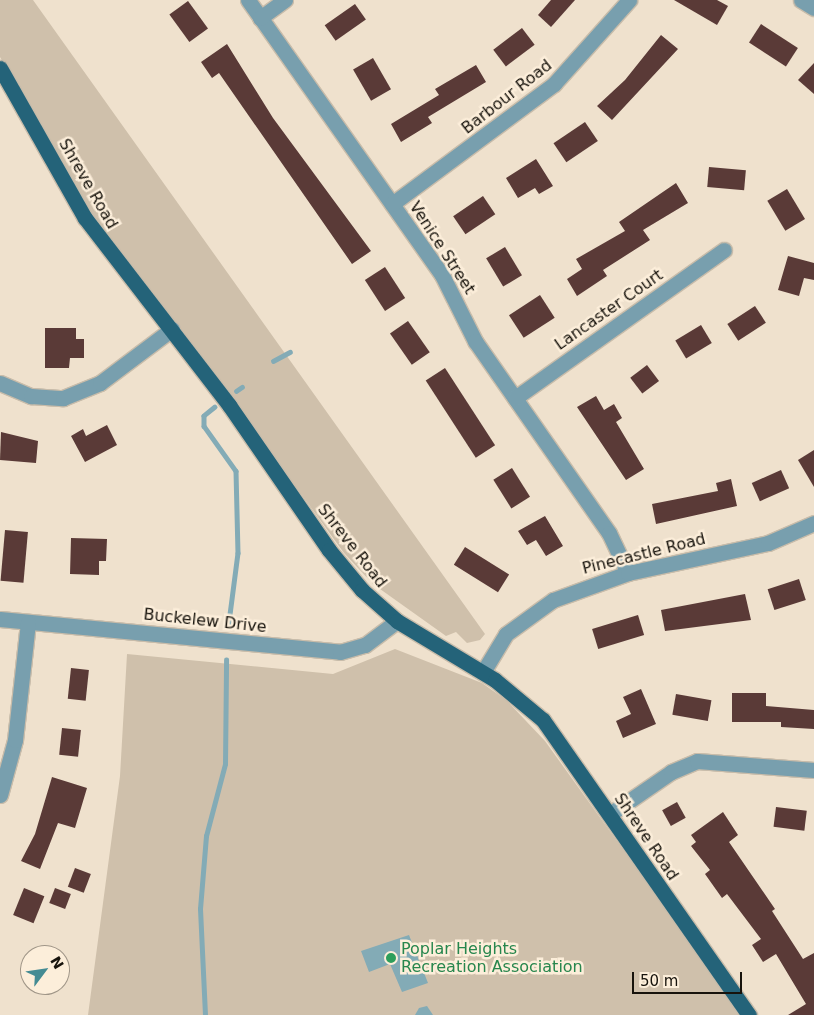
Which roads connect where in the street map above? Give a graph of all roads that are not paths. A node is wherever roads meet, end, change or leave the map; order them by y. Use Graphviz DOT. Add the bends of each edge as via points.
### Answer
graph roads {
  1 [pos="248,0"];
  2 [pos="285,0"];
  3 [pos="629,0"];
  4 [pos="802,0"];
  5 [pos="814,8"];
  6 [pos="260,18"];
  7 [pos="0,68"];
  8 [pos="392,204"];
  9 [pos="724,250"];
  10 [pos="172,329"];
  11 [pos="0,383"];
  12 [pos="515,398"];
  13 [pos="814,523"];
  14 [pos="628,573"];
  15 [pos="0,619"];
  16 [pos="397,621"];
  17 [pos="28,623"];
  18 [pos="483,672"];
  19 [pos="814,770"];
  20 [pos="0,795"];
  21 [pos="610,814"];
  22 [pos="749,1015"];
  1 -- 6 [label="street, Venice Street"];
  2 -- 6 [label="street"];
  3 -- 8 [label="street, Barbour Road" via="554,84"];
  4 -- 5 [label="street"];
  6 -- 8 [label="street, Venice Street"];
  7 -- 10 [label="main road, Shreve Road" via="85,218"];
  8 -- 12 [label="street, Venice Street" via="442,275 475,341"];
  9 -- 12 [label="street, Lancaster Court"];
  10 -- 11 [label="street" via="100,383 63,398 31,396"];
  10 -- 16 [label="main road, Shreve Road" via="329,550 362,590"];
  12 -- 14 [label="street, Venice Street" via="609,533"];
  13 -- 14 [label="street, Pinecastle Road" via="768,543"];
  14 -- 18 [label="street, Pinecastle Road" via="593,582 535,610 506,634"];
  15 -- 17 [label="street, Buckelew Drive"];
  16 -- 17 [label="street, Buckelew Drive" via="365,645 340,652"];
  16 -- 18 [label="main road, Shreve Road"];
  17 -- 20 [label="street" via="15,740"];
  18 -- 21 [label="main road, Shreve Road" via="544,720"];
  19 -- 21 [label="street" via="697,762 671,772"];
  21 -- 22 [label="main road, Shreve Road"];
}
